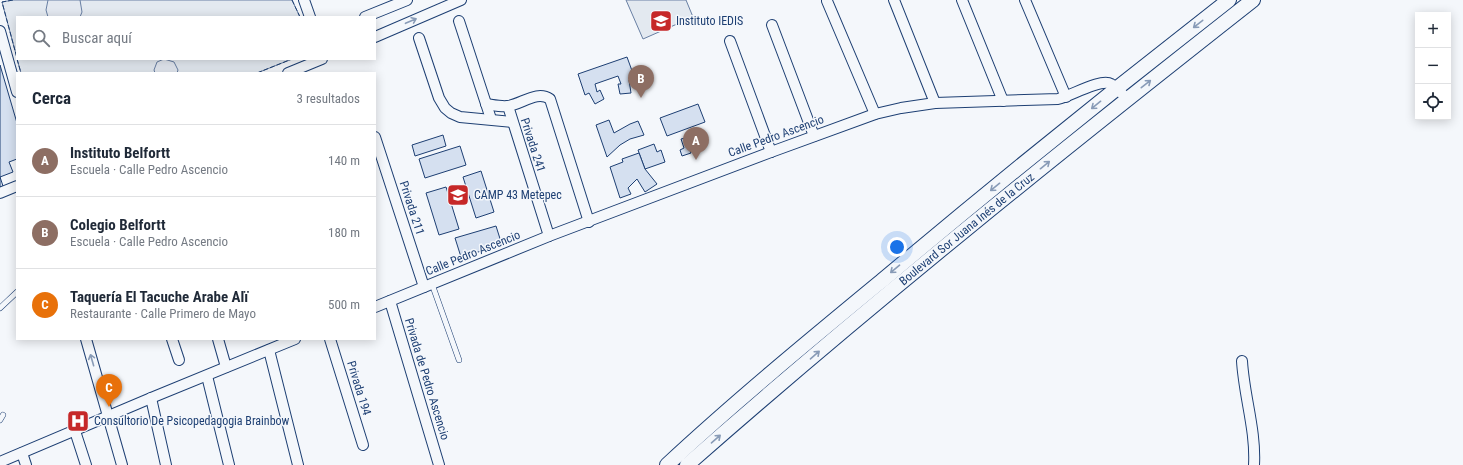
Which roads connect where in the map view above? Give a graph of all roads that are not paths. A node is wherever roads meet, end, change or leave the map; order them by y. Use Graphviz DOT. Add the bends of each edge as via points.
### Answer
graph roads {
  1 [pos="304,0"];
  2 [pos="407,0"];
  3 [pos="461,0"];
  4 [pos="894,0"];
  5 [pos="962,0"];
  6 [pos="1025,0"];
  7 [pos="1229,0"];
  8 [pos="1253,0"];
  9 [pos="826,1"];
  10 [pos="310,16"];
  11 [pos="367,16"];
  12 [pos="459,21"];
  13 [pos="772,24"];
  14 [pos="0,31"];
  15 [pos="376,37"];
  16 [pos="419,38"];
  17 [pos="730,41"];
  18 [pos="320,60"];
  19 [pos="290,72"];
  20 [pos="16,88"];
  21 [pos="1116,88"];
  22 [pos="1066,98"];
  23 [pos="1127,99"];
  24 [pos="1003,101"];
  25 [pos="935,103"];
  26 [pos="486,104"];
  27 [pos="508,106"];
  28 [pos="875,114"];
  29 [pos="491,120"];
  30 [pos="512,122"];
  31 [pos="814,136"];
  32 [pos="376,140"];
  33 [pos="771,152"];
  34 [pos="16,186"];
  35 [pos="0,193"];
  36 [pos="588,222"];
  37 [pos="549,236"];
  38 [pos="428,285"];
  39 [pos="16,293"];
  40 [pos="390,301"];
  41 [pos="376,307"];
  42 [pos="0,308"];
  43 [pos="86,340"];
  44 [pos="172,340"];
  45 [pos="218,340"];
  46 [pos="293,340"];
  47 [pos="330,340"];
  48 [pos="269,350"];
  49 [pos="179,360"];
  50 [pos="459,360"];
  51 [pos="1242,361"];
  52 [pos="226,367"];
  53 [pos="208,376"];
  54 [pos="151,398"];
  55 [pos="108,417"];
  56 [pos="75,431"];
  57 [pos="363,445"];
  58 [pos="22,453"];
  59 [pos="0,462"];
  60 [pos="26,465"];
  61 [pos="86,465"];
  62 [pos="122,465"];
  63 [pos="166,465"];
  64 [pos="229,465"];
  65 [pos="298,465"];
  66 [pos="439,465"];
  67 [pos="667,465"];
  68 [pos="687,465"];
  69 [pos="1254,465"];
  1 -- 10 [label="street"];
  2 -- 11 [label="street"];
  15 -- 3 [label="street, one-way"];
  4 -- 25 [label="street"];
  5 -- 24 [label="street"];
  6 -- 22 [label="street"];
  7 -- 21 [label="main road, Boulevard Sor Juana Inés de la Cruz, one-way"];
  23 -- 8 [label="main road, Boulevard Sor Juana Inés de la Cruz, one-way"];
  9 -- 28 [label="street"];
  12 -- 26 [label="street"];
  13 -- 31 [label="street"];
  14 -- 20 [label="street"];
  16 -- 29 [label="street" via="439,98 445,108 460,117"];
  17 -- 33 [label="street"];
  18 -- 19 [label="street"];
  21 -- 22 [label="street, Calle Pedro Ascencio" via="1111,83 1102,82"];
  21 -- 23 [label="street"];
  21 -- 67 [label="main road, Boulevard Sor Juana Inés de la Cruz, one-way" via="780,365"];
  22 -- 24 [label="street, Calle Pedro Ascencio"];
  68 -- 23 [label="main road, Boulevard Sor Juana Inés de la Cruz, one-way" via="860,318"];
  24 -- 25 [label="street, Calle Pedro Ascencio"];
  25 -- 28 [label="street, Calle Pedro Ascencio"];
  26 -- 27 [label="street"];
  26 -- 29 [label="street"];
  27 -- 30 [label="street, Privada 241"];
  27 -- 36 [label="street" via="539,96 545,96 550,100"];
  28 -- 31 [label="street, Calle Pedro Ascencio"];
  29 -- 30 [label="street"];
  30 -- 37 [label="street, Privada 241"];
  31 -- 33 [label="street, Calle Pedro Ascencio"];
  32 -- 38 [label="street, Privada 211"];
  33 -- 36 [label="street, Calle Pedro Ascencio"];
  34 -- 35 [label="street"];
  36 -- 37 [label="street, Calle Pedro Ascencio"];
  37 -- 38 [label="street, Calle Pedro Ascencio"];
  38 -- 40 [label="street, Calle Pedro Ascencio"];
  38 -- 50 [label="lane"];
  39 -- 42 [label="lane"];
  40 -- 41 [label="street, Calle Pedro Ascencio"];
  40 -- 66 [label="street, Privada de Pedro Ascencio"];
  55 -- 43 [label="street, one-way"];
  44 -- 49 [label="street"];
  45 -- 52 [label="street"];
  46 -- 48 [label="street"];
  47 -- 57 [label="street, Privada 194"];
  48 -- 52 [label="street"];
  48 -- 65 [label="street"];
  51 -- 69 [label="street" via="1254,441"];
  52 -- 53 [label="street"];
  53 -- 54 [label="street"];
  53 -- 64 [label="street"];
  54 -- 55 [label="street"];
  54 -- 63 [label="street"];
  55 -- 56 [label="street"];
  55 -- 62 [label="street"];
  56 -- 58 [label="street"];
  56 -- 61 [label="street"];
  58 -- 59 [label="street"];
  58 -- 60 [label="street"];
}
